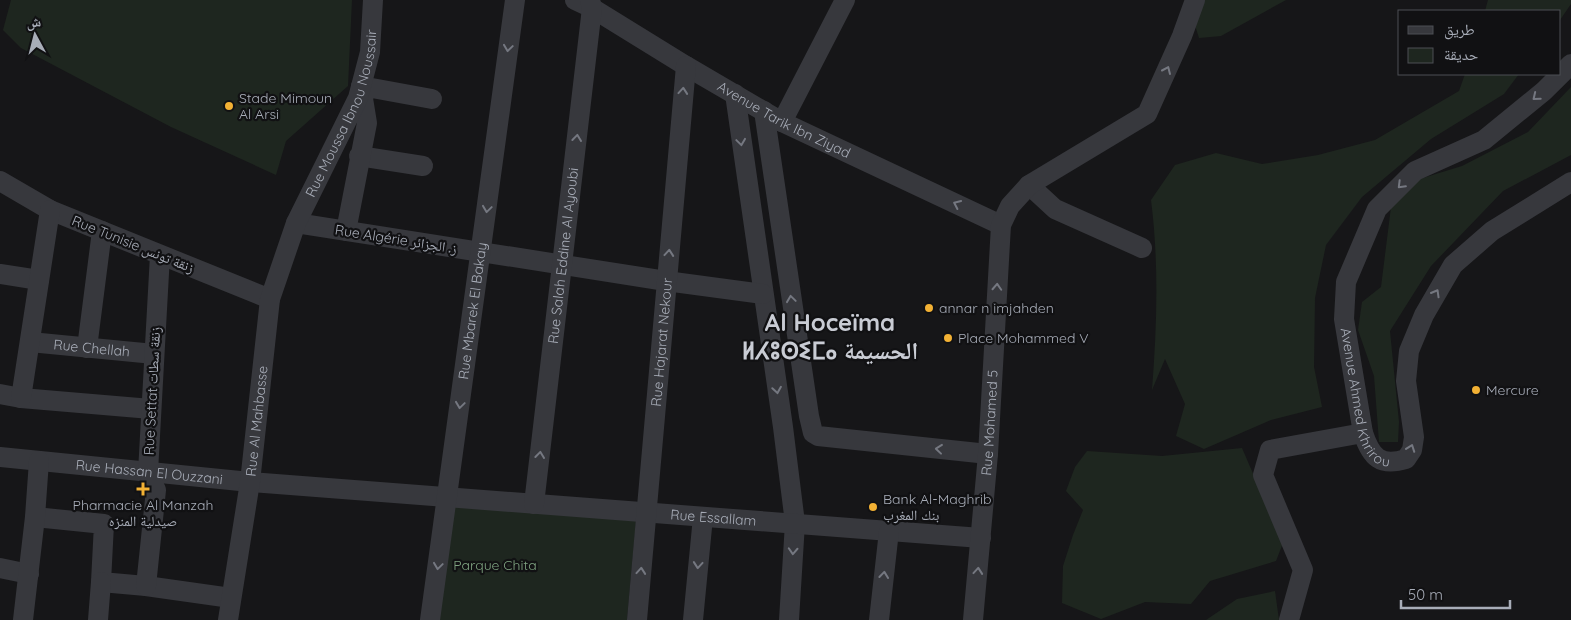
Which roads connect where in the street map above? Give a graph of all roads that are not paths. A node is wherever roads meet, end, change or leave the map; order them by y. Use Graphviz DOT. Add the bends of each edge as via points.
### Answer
graph roads {
  1 [pos="373,0"];
  2 [pos="515,0"];
  3 [pos="845,0"];
  4 [pos="1194,0"];
  5 [pos="586,3"];
  6 [pos="1571,64"];
  7 [pos="686,66"];
  8 [pos="1561,74"];
  9 [pos="1560,75"];
  10 [pos="361,86"];
  11 [pos="735,94"];
  12 [pos="432,99"];
  13 [pos="764,111"];
  14 [pos="782,122"];
  15 [pos="359,156"];
  16 [pos="423,166"];
  17 [pos="1571,182"];
  18 [pos="1029,185"];
  19 [pos="1,187"];
  20 [pos="50,210"];
  21 [pos="296,224"];
  22 [pos="1000,225"];
  23 [pos="102,231"];
  24 [pos="346,232"];
  25 [pos="1142,248"];
  26 [pos="481,252"];
  27 [pos="160,255"];
  28 [pos="562,265"];
  29 [pos="0,274"];
  30 [pos="40,280"];
  31 [pos="666,281"];
  32 [pos="763,294"];
  33 [pos="270,299"];
  34 [pos="30,342"];
  35 [pos="87,348"];
  36 [pos="154,354"];
  37 [pos="0,394"];
  38 [pos="21,398"];
  39 [pos="151,409"];
  40 [pos="1363,433"];
  41 [pos="988,454"];
  42 [pos="0,458"];
  43 [pos="39,461"];
  44 [pos="148,472"];
  45 [pos="250,482"];
  46 [pos="447,497"];
  47 [pos="534,504"];
  48 [pos="646,512"];
  49 [pos="35,517"];
  50 [pos="702,517"];
  51 [pos="795,523"];
  52 [pos="889,531"];
  53 [pos="981,538"];
  54 [pos="0,568"];
  55 [pos="29,574"];
  56 [pos="101,582"];
  57 [pos="146,586"];
  58 [pos="231,598"];
  59 [pos="23,620"];
  60 [pos="98,620"];
  61 [pos="228,620"];
  62 [pos="430,620"];
  63 [pos="637,620"];
  64 [pos="693,620"];
  65 [pos="789,620"];
  66 [pos="879,620"];
  67 [pos="974,620"];
  68 [pos="1289,620"];
  1 -- 10 [label="street, Rue Moussa Ibnou Noussair" via="370,52"];
  2 -- 26 [label="street, Rue Mbarek El Bakay, one-way"];
  3 -- 14 [label="street"];
  18 -- 4 [label="street, one-way" via="1147,114 1182,36"];
  5 -- 7 [label="street, Avenue Tarik Ibn Ziyad"];
  28 -- 5 [label="street, Rue Salah Eddine Al Ayoubi, one-way"];
  6 -- 8 [label="street, Avenue Ahmed Khrirou, one-way"];
  7 -- 11 [label="street, Avenue Tarik Ibn Ziyad"];
  31 -- 7 [label="street, Rue Hajarat Nekour, one-way"];
  9 -- 40 [label="street, Avenue Ahmed Khrirou, one-way" via="1484,140 1415,171 1377,209 1346,282 1344,320"];
  10 -- 12 [label="street"];
  10 -- 15 [label="street" via="367,123"];
  10 -- 21 [label="street, Rue Moussa Ibnou Noussair"];
  11 -- 13 [label="street, Avenue Tarik Ibn Ziyad"];
  11 -- 32 [label="street, one-way"];
  13 -- 14 [label="street, Avenue Tarik Ibn Ziyad"];
  41 -- 13 [label="street, one-way" via="813,433"];
  22 -- 14 [label="street, Avenue Tarik Ibn Ziyad, one-way"];
  15 -- 16 [label="street"];
  15 -- 24 [label="street"];
  40 -- 17 [label="street, Avenue Ahmed Khrirou, one-way" via="1368,447 1380,460 1393,463 1406,460 1414,437 1406,381 1409,351 1424,315 1448,273 1492,231"];
  18 -- 22 [label="street" via="1010,206"];
  18 -- 25 [label="street" via="1055,209"];
  19 -- 20 [label="street, Rue Tunisie زنقة تونس"];
  20 -- 23 [label="street, Rue Tunisie زنقة تونس"];
  20 -- 30 [label="street"];
  21 -- 24 [label="street, Rue Algérie ز. الجزائر"];
  21 -- 33 [label="street, Rue Al Mahbasse"];
  41 -- 22 [label="street, Rue Mohamed 5, one-way"];
  23 -- 27 [label="street, Rue Tunisie زنقة تونس"];
  23 -- 35 [label="street"];
  24 -- 26 [label="street, Rue Algérie ز. الجزائر"];
  26 -- 28 [label="street, Rue Algérie ز. الجزائر"];
  26 -- 46 [label="street, Rue Mbarek El Bakay, one-way"];
  27 -- 33 [label="street, Rue Tunisie زنقة تونس"];
  27 -- 36 [label="street, Rue Settat زنقة سطات"];
  28 -- 31 [label="street, Rue Algérie ز. الجزائر"];
  47 -- 28 [label="street, Rue Salah Eddine Al Ayoubi, one-way"];
  29 -- 30 [label="street"];
  30 -- 34 [label="street"];
  31 -- 32 [label="street, Rue Algérie ز. الجزائر"];
  31 -- 48 [label="street, Rue Hajarat Nekour"];
  32 -- 51 [label="street, one-way"];
  33 -- 45 [label="street, Rue Al Mahbasse"];
  34 -- 35 [label="street, Rue Chellah"];
  34 -- 38 [label="street"];
  35 -- 36 [label="street, Rue Chellah"];
  36 -- 39 [label="street, Rue Settat زنقة سطات"];
  37 -- 38 [label="street"];
  38 -- 39 [label="street"];
  39 -- 44 [label="street, Rue Settat زنقة سطات"];
  40 -- 68 [label="street" via="1270,450 1263,475 1303,570"];
  41 -- 53 [label="street, Rue Mohamed 5"];
  42 -- 43 [label="street, Rue Hassan El Ouzzani"];
  43 -- 44 [label="street, Rue Hassan El Ouzzani"];
  43 -- 49 [label="street"];
  44 -- 45 [label="street, Rue Hassan El Ouzzani"];
  44 -- 57 [label="street, Rue Settat زنقة سطات" via="156,490"];
  45 -- 46 [label="street, Rue Hassan El Ouzzani"];
  45 -- 58 [label="street, Rue Al Mahbasse"];
  46 -- 47 [label="street, Rue Essallam"];
  46 -- 62 [label="street, Rue Mbarek El Bakay, one-way"];
  47 -- 48 [label="street, Rue Essallam"];
  48 -- 50 [label="street, Rue Essallam"];
  63 -- 48 [label="street, Rue Hajarat Nekour, one-way"];
  49 -- 55 [label="street"];
  49 -- 56 [label="street" via="104,524"];
  50 -- 51 [label="street, Rue Essallam"];
  50 -- 64 [label="street, one-way"];
  51 -- 52 [label="street, Rue Essallam"];
  51 -- 65 [label="street, one-way"];
  52 -- 53 [label="street, Rue Essallam"];
  66 -- 52 [label="street, one-way"];
  67 -- 53 [label="street, Rue Mohamed 5, one-way"];
  54 -- 55 [label="street"];
  55 -- 59 [label="street"];
  56 -- 57 [label="street"];
  56 -- 60 [label="street"];
  57 -- 58 [label="street"];
  58 -- 61 [label="street, Rue Al Mahbasse"];
}
